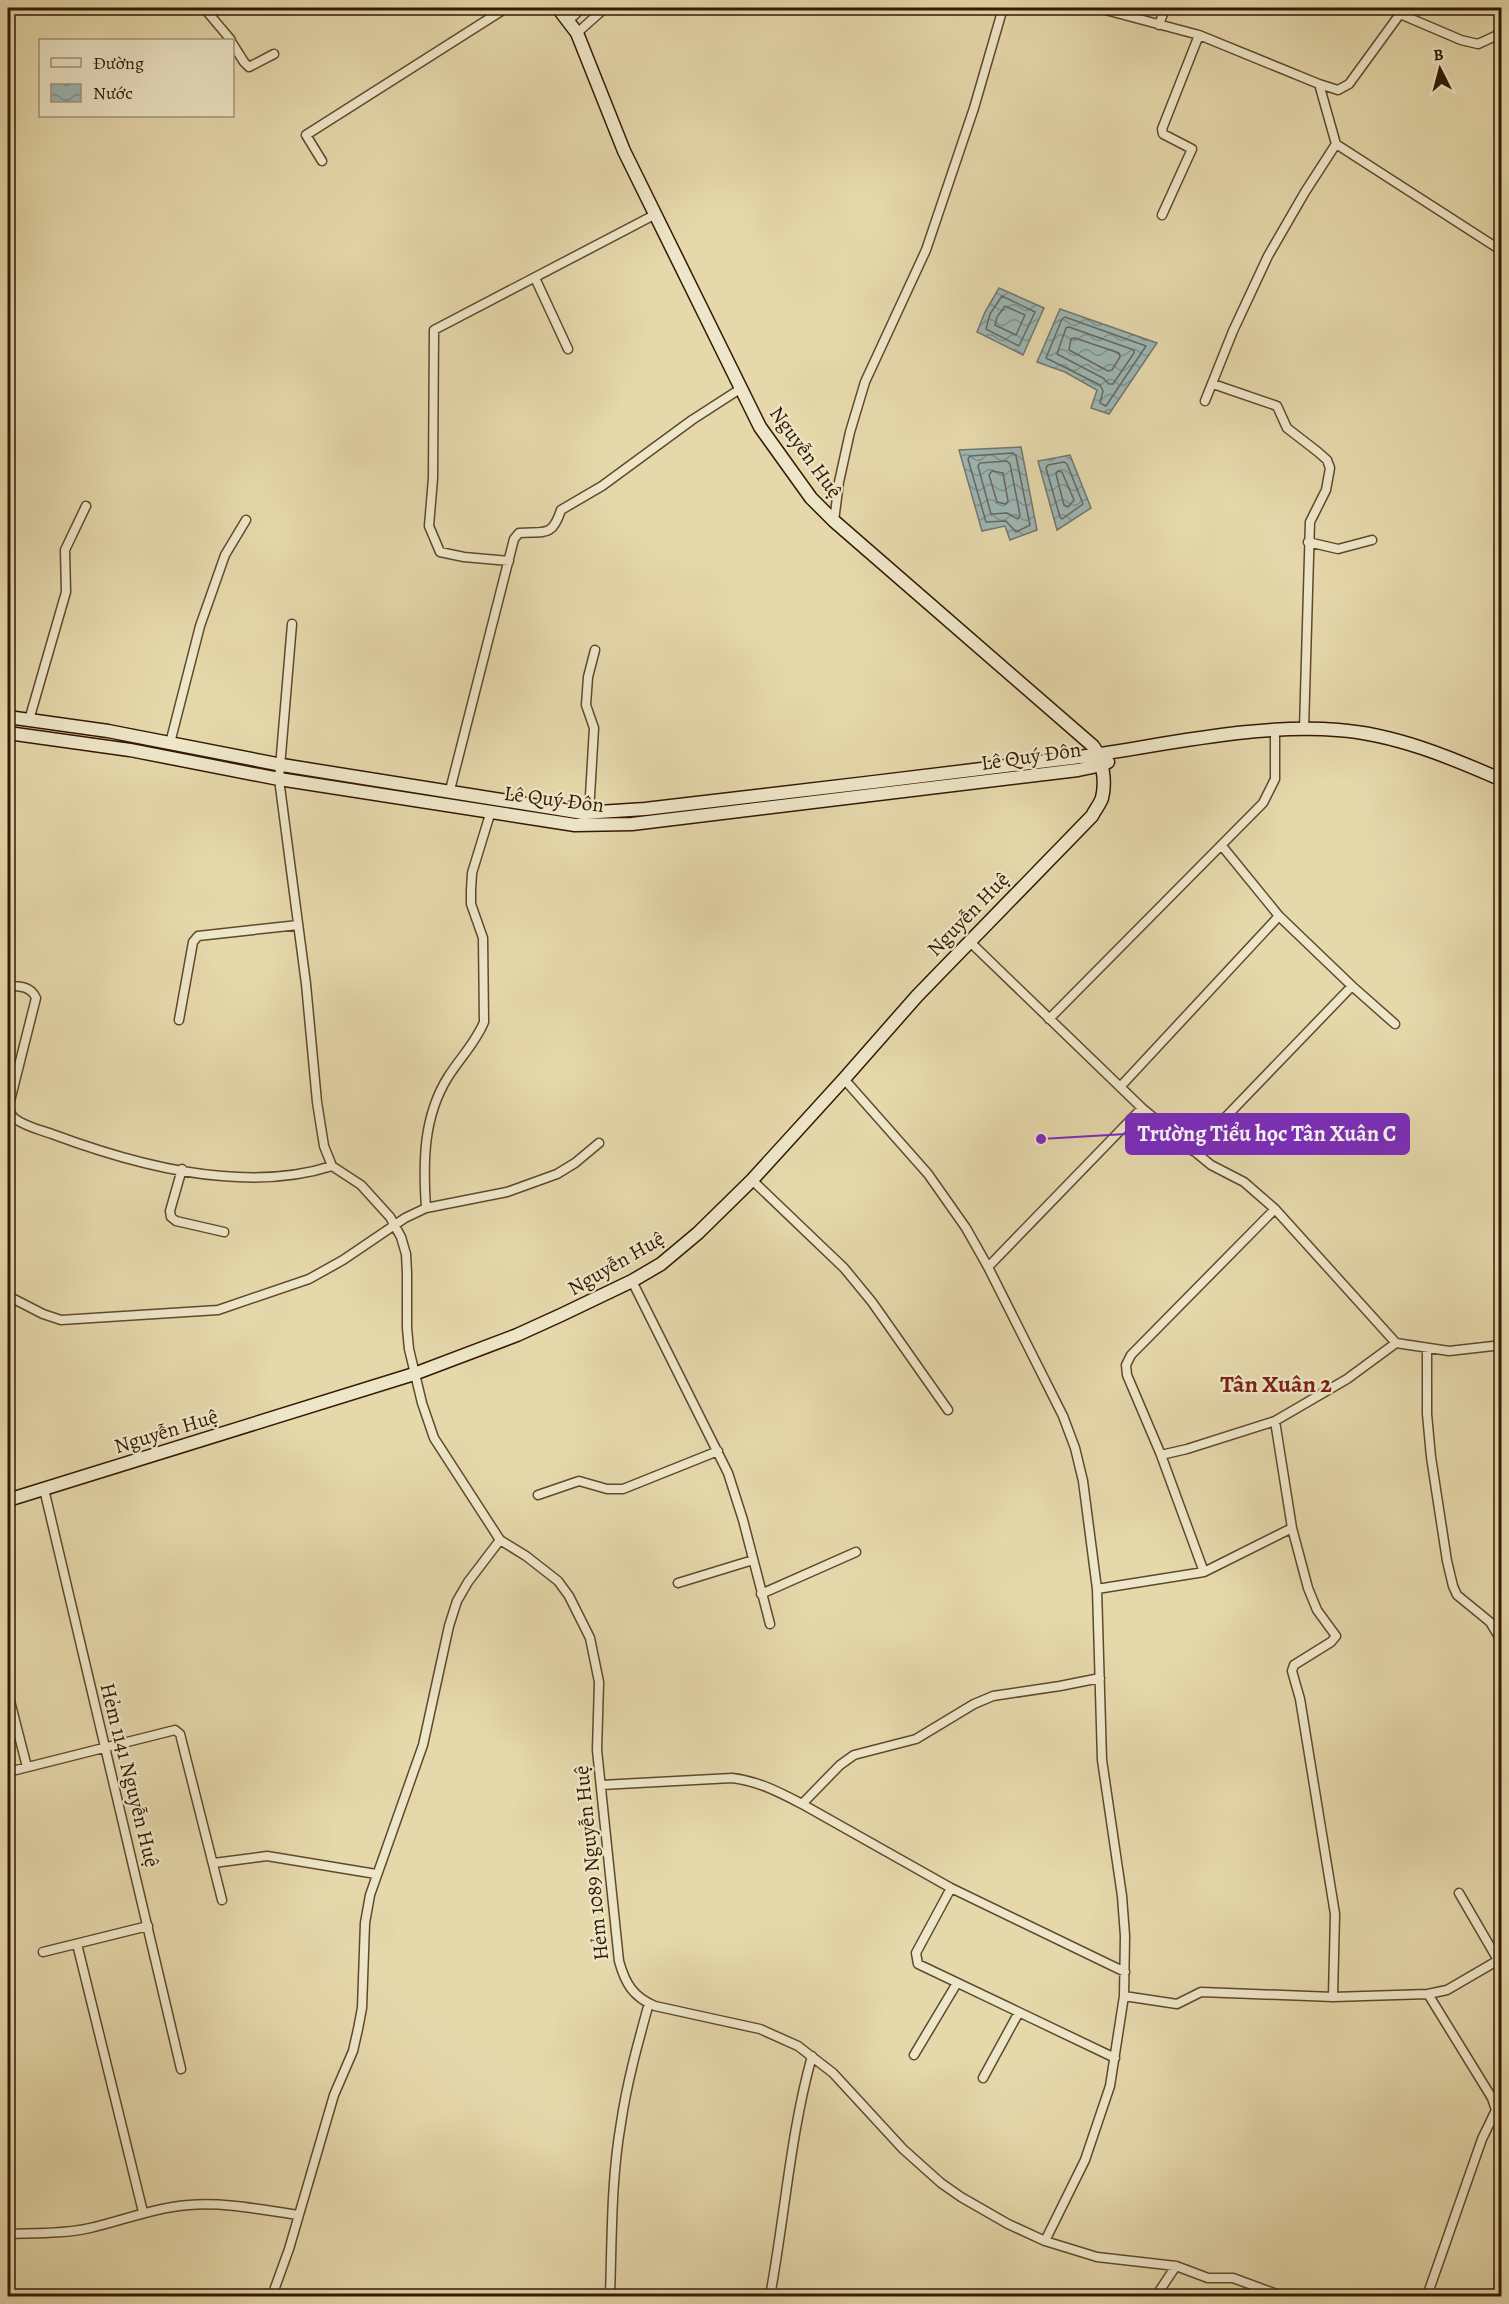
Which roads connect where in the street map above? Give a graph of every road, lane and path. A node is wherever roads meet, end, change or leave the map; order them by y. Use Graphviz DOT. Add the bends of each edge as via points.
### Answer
graph roads {
  1 [pos="204,8"];
  2 [pos="506,8"];
  3 [pos="558,8"];
  4 [pos="582,8"];
  5 [pos="605,8"];
  6 [pos="1003,8"];
  7 [pos="1098,8"];
  8 [pos="1165,8"];
  9 [pos="1402,11"];
  10 [pos="568,21"];
  11 [pos="1159,25"];
  12 [pos="577,33"];
  13 [pos="1502,33"];
  14 [pos="1199,35"];
  15 [pos="230,39"];
  16 [pos="234,46"];
  17 [pos="274,54"];
  18 [pos="1318,84"];
  19 [pos="1336,144"];
  20 [pos="322,161"];
  21 [pos="656,214"];
  22 [pos="1162,215"];
  23 [pos="1502,250"];
  24 [pos="535,278"];
  25 [pos="568,349"];
  26 [pos="1213,384"];
  27 [pos="740,389"];
  28 [pos="1205,401"];
  29 [pos="86,506"];
  30 [pos="246,520"];
  31 [pos="834,521"];
  32 [pos="1372,540"];
  33 [pos="1308,542"];
  34 [pos="509,561"];
  35 [pos="292,624"];
  36 [pos="595,650"];
  37 [pos="8,717"];
  38 [pos="29,720"];
  39 [pos="1304,729"];
  40 [pos="1275,731"];
  41 [pos="8,733"];
  42 [pos="170,743"];
  43 [pos="1101,760"];
  44 [pos="282,765"];
  45 [pos="279,779"];
  46 [pos="1502,780"];
  47 [pos="450,790"];
  48 [pos="757,796"];
  49 [pos="759,809"];
  50 [pos="490,811"];
  51 [pos="589,813"];
  52 [pos="1222,846"];
  53 [pos="1279,916"];
  54 [pos="298,925"];
  55 [pos="969,941"];
  56 [pos="8,986"];
  57 [pos="1352,986"];
  58 [pos="1049,1019"];
  59 [pos="179,1020"];
  60 [pos="1395,1024"];
  61 [pos="844,1079"];
  62 [pos="1120,1087"];
  63 [pos="1142,1108"];
  64 [pos="599,1143"];
  65 [pos="1193,1151"];
  66 [pos="332,1166"];
  67 [pos="182,1169"];
  68 [pos="752,1180"];
  69 [pos="426,1208"];
  70 [pos="1275,1209"];
  71 [pos="394,1225"];
  72 [pos="224,1232"];
  73 [pos="988,1267"];
  74 [pos="632,1281"];
  75 [pos="8,1296"];
  76 [pos="1396,1343"];
  77 [pos="1502,1345"];
  78 [pos="1427,1349"];
  79 [pos="414,1374"];
  80 [pos="948,1410"];
  81 [pos="1275,1421"];
  82 [pos="718,1451"];
  83 [pos="1161,1455"];
  84 [pos="44,1489"];
  85 [pos="538,1495"];
  86 [pos="8,1500"];
  87 [pos="1292,1528"];
  88 [pos="500,1540"];
  89 [pos="856,1552"];
  90 [pos="753,1560"];
  91 [pos="1204,1572"];
  92 [pos="678,1583"];
  93 [pos="1096,1588"];
  94 [pos="761,1593"];
  95 [pos="770,1624"];
  96 [pos="1502,1642"];
  97 [pos="1100,1678"];
  98 [pos="8,1693"];
  99 [pos="105,1748"];
  100 [pos="27,1767"];
  101 [pos="8,1772"];
  102 [pos="601,1785"];
  103 [pos="802,1804"];
  104 [pos="214,1863"];
  105 [pos="376,1874"];
  106 [pos="951,1888"];
  107 [pos="1459,1893"];
  108 [pos="222,1900"];
  109 [pos="148,1926"];
  110 [pos="77,1944"];
  111 [pos="43,1952"];
  112 [pos="1500,1962"];
  113 [pos="1125,1972"];
  114 [pos="957,1983"];
  115 [pos="1428,1994"];
  116 [pos="1124,1996"];
  117 [pos="1334,1996"];
  118 [pos="649,2003"];
  119 [pos="1019,2012"];
  120 [pos="914,2055"];
  121 [pos="812,2056"];
  122 [pos="1115,2058"];
  123 [pos="181,2070"];
  124 [pos="983,2078"];
  125 [pos="143,2212"];
  126 [pos="299,2215"];
  127 [pos="8,2234"];
  128 [pos="1045,2241"];
  129 [pos="1176,2266"];
  130 [pos="272,2296"];
  131 [pos="610,2296"];
  132 [pos="770,2296"];
  133 [pos="1156,2296"];
  134 [pos="1282,2296"];
  135 [pos="1427,2296"];
  1 -- 15 [label="street"];
  2 -- 20 [label="street" via="306,135"];
  3 -- 10 [label="main road, Nguyễn Huệ"];
  4 -- 10 [label="street"];
  5 -- 12 [label="street"];
  6 -- 31 [label="street" via="926,250 865,382 850,432"];
  7 -- 11 [label="street"];
  8 -- 11 [label="street"];
  9 -- 13 [label="street" via="1461,40 1478,44"];
  9 -- 18 [label="street" via="1349,84 1338,90"];
  10 -- 12 [label="main road, Nguyễn Huệ"];
  11 -- 14 [label="street"];
  12 -- 21 [label="main road, Nguyễn Huệ" via="624,151"];
  14 -- 18 [label="street"];
  14 -- 22 [label="street" via="1162,129 1167,137 1192,149"];
  16 -- 17 [label="street" via="249,67"];
  18 -- 19 [label="street"];
  19 -- 23 [label="street"];
  19 -- 26 [label="street" via="1268,256"];
  21 -- 24 [label="street"];
  21 -- 27 [label="main road, Nguyễn Huệ"];
  24 -- 25 [label="street"];
  24 -- 34 [label="street" via="434,330 433,336 429,526 432,536 440,552"];
  26 -- 28 [label="street"];
  26 -- 33 [label="street" via="1277,406 1287,428 1327,460 1330,477 1310,522"];
  27 -- 31 [label="main road, Nguyễn Huệ" via="766,436 811,498"];
  27 -- 34 [label="street" via="602,486 561,510 552,529 545,533 519,533"];
  29 -- 38 [label="street" via="65,550 66,591"];
  30 -- 42 [label="street" via="225,555 200,626"];
  31 -- 43 [label="main road, Nguyễn Huệ" via="1087,740"];
  32 -- 33 [label="street" via="1345,548"];
  33 -- 39 [label="street"];
  34 -- 47 [label="street"];
  35 -- 44 [label="street"];
  36 -- 51 [label="street" via="586,705 594,728"];
  37 -- 38 [label="main road, Lê Quý Đôn"];
  38 -- 42 [label="main road, Lê Quý Đôn"];
  39 -- 40 [label="main road, Lê Quý Đôn"];
  39 -- 46 [label="main road, Lê Quý Đôn" via="1364,733 1403,743"];
  40 -- 43 [label="main road, Lê Quý Đôn" via="1129,748"];
  40 -- 52 [label="street" via="1275,779 1263,803"];
  41 -- 45 [label="main road, Lê Quý Đôn" via="130,750"];
  42 -- 44 [label="main road, Lê Quý Đôn"];
  43 -- 48 [label="main road, Lê Quý Đôn"];
  43 -- 49 [label="main road, Lê Quý Đôn" via="924,790"];
  43 -- 55 [label="main road, Nguyễn Huệ" via="1102,800 1092,816"];
  44 -- 45 [label="street"];
  44 -- 47 [label="main road, Lê Quý Đôn"];
  45 -- 50 [label="main road, Lê Quý Đôn"];
  45 -- 54 [label="street"];
  47 -- 51 [label="main road, Lê Quý Đôn"];
  48 -- 49 [label="main road"];
  48 -- 51 [label="main road, Lê Quý Đôn"];
  49 -- 50 [label="main road, Lê Quý Đôn" via="596,826"];
  50 -- 69 [label="street" via="472,873 471,890 471,904 483,938 484,1022 447,1080 429,1126 423,1169"];
  52 -- 53 [label="street"];
  52 -- 58 [label="street"];
  53 -- 57 [label="street"];
  53 -- 62 [label="street"];
  54 -- 59 [label="street" via="198,936 193,942"];
  54 -- 66 [label="street" via="316,1102"];
  55 -- 58 [label="street"];
  55 -- 61 [label="main road, Nguyễn Huệ"];
  56 -- 67 [label="street" via="26,987 36,998 9,1105 12,1116 39,1130 107,1153"];
  57 -- 60 [label="street"];
  57 -- 65 [label="street"];
  58 -- 62 [label="street"];
  61 -- 68 [label="main road, Nguyễn Huệ"];
  61 -- 73 [label="street" via="928,1173"];
  62 -- 63 [label="street"];
  63 -- 65 [label="street"];
  63 -- 73 [label="street"];
  64 -- 69 [label="street" via="575,1163 530,1185"];
  65 -- 70 [label="street" via="1244,1182"];
  66 -- 67 [label="street" via="249,1177"];
  66 -- 71 [label="street, Hẻm 1089 Nguyễn Huệ" via="362,1185"];
  67 -- 72 [label="street" via="171,1217"];
  68 -- 74 [label="main road, Nguyễn Huệ" via="688,1242"];
  68 -- 80 [label="street" via="844,1268"];
  69 -- 71 [label="street"];
  70 -- 76 [label="street"];
  70 -- 83 [label="street" via="1128,1360 1127,1375"];
  71 -- 75 [label="street" via="309,1279 218,1310 61,1320"];
  71 -- 79 [label="street, Hẻm 1089 Nguyễn Huệ" via="406,1254 407,1328"];
  73 -- 93 [label="street" via="1063,1416 1075,1448 1083,1481"];
  74 -- 79 [label="main road, Nguyễn Huệ" via="517,1335"];
  74 -- 82 [label="street"];
  76 -- 78 [label="street"];
  76 -- 81 [label="street" via="1347,1379"];
  77 -- 78 [label="street" via="1449,1351"];
  78 -- 96 [label="street" via="1431,1457 1453,1586 1457,1595 1490,1622"];
  79 -- 84 [label="main road, Nguyễn Huệ"];
  79 -- 88 [label="street, Hẻm 1089 Nguyễn Huệ" via="435,1438"];
  81 -- 83 [label="street"];
  81 -- 87 [label="street"];
  82 -- 85 [label="street" via="623,1489 579,1481"];
  82 -- 90 [label="street" via="735,1492"];
  83 -- 91 [label="street"];
  84 -- 86 [label="main road, Nguyễn Huệ"];
  84 -- 99 [label="street, Hẻm 1141 Nguyễn Huệ"];
  87 -- 91 [label="street"];
  87 -- 117 [label="street" via="1313,1602 1336,1636 1294,1665 1292,1671 1335,1914"];
  88 -- 102 [label="street, Hẻm 1089 Nguyễn Huệ" via="558,1581 590,1638 599,1683 597,1750"];
  88 -- 105 [label="street" via="457,1601 442,1651 423,1745"];
  89 -- 94 [label="street"];
  90 -- 92 [label="street"];
  90 -- 94 [label="street"];
  91 -- 93 [label="street"];
  93 -- 97 [label="street"];
  94 -- 95 [label="street"];
  97 -- 103 [label="street" via="993,1695 916,1739 854,1755"];
  97 -- 113 [label="street" via="1102,1760 1122,1896"];
  98 -- 100 [label="street"];
  99 -- 100 [label="street"];
  99 -- 104 [label="street" via="173,1730 179,1732"];
  99 -- 109 [label="street, Hẻm 1141 Nguyễn Huệ"];
  100 -- 101 [label="street"];
  102 -- 103 [label="street" via="732,1778 768,1786"];
  102 -- 118 [label="street, Hẻm 1089 Nguyễn Huệ" via="618,1961 626,1983"];
  103 -- 106 [label="street"];
  104 -- 105 [label="street" via="267,1856"];
  104 -- 108 [label="street"];
  105 -- 126 [label="street" via="365,1923 358,2029"];
  106 -- 113 [label="street"];
  106 -- 114 [label="street" via="915,1957 921,1966"];
  107 -- 112 [label="street"];
  109 -- 110 [label="street"];
  109 -- 123 [label="street, Hẻm 1141 Nguyễn Huệ"];
  110 -- 111 [label="street"];
  110 -- 125 [label="street"];
  112 -- 115 [label="street" via="1447,1990"];
  113 -- 116 [label="street"];
  114 -- 119 [label="street"];
  114 -- 120 [label="street"];
  115 -- 117 [label="street"];
  115 -- 135 [label="street" via="1496,2110 1482,2139"];
  116 -- 117 [label="street" via="1177,2004 1201,1992"];
  116 -- 122 [label="street"];
  118 -- 121 [label="street, Hẻm 1089 Nguyễn Huệ" via="760,2029"];
  118 -- 131 [label="street" via="620,2124"];
  119 -- 122 [label="street"];
  119 -- 124 [label="street"];
  121 -- 128 [label="street, Hẻm 1089 Nguyễn Huệ" via="941,2183 984,2211"];
  121 -- 132 [label="street" via="793,2140"];
  122 -- 128 [label="street" via="1110,2086 1085,2160"];
  125 -- 126 [label="street" via="207,2204"];
  125 -- 127 [label="street" via="73,2231"];
  126 -- 130 [label="street"];
  128 -- 129 [label="street, Hẻm 1089 Nguyễn Huệ" via="1097,2257"];
  129 -- 133 [label="street"];
  129 -- 134 [label="street, Hẻm 1089 Nguyễn Huệ" via="1208,2278 1233,2278"];
}
